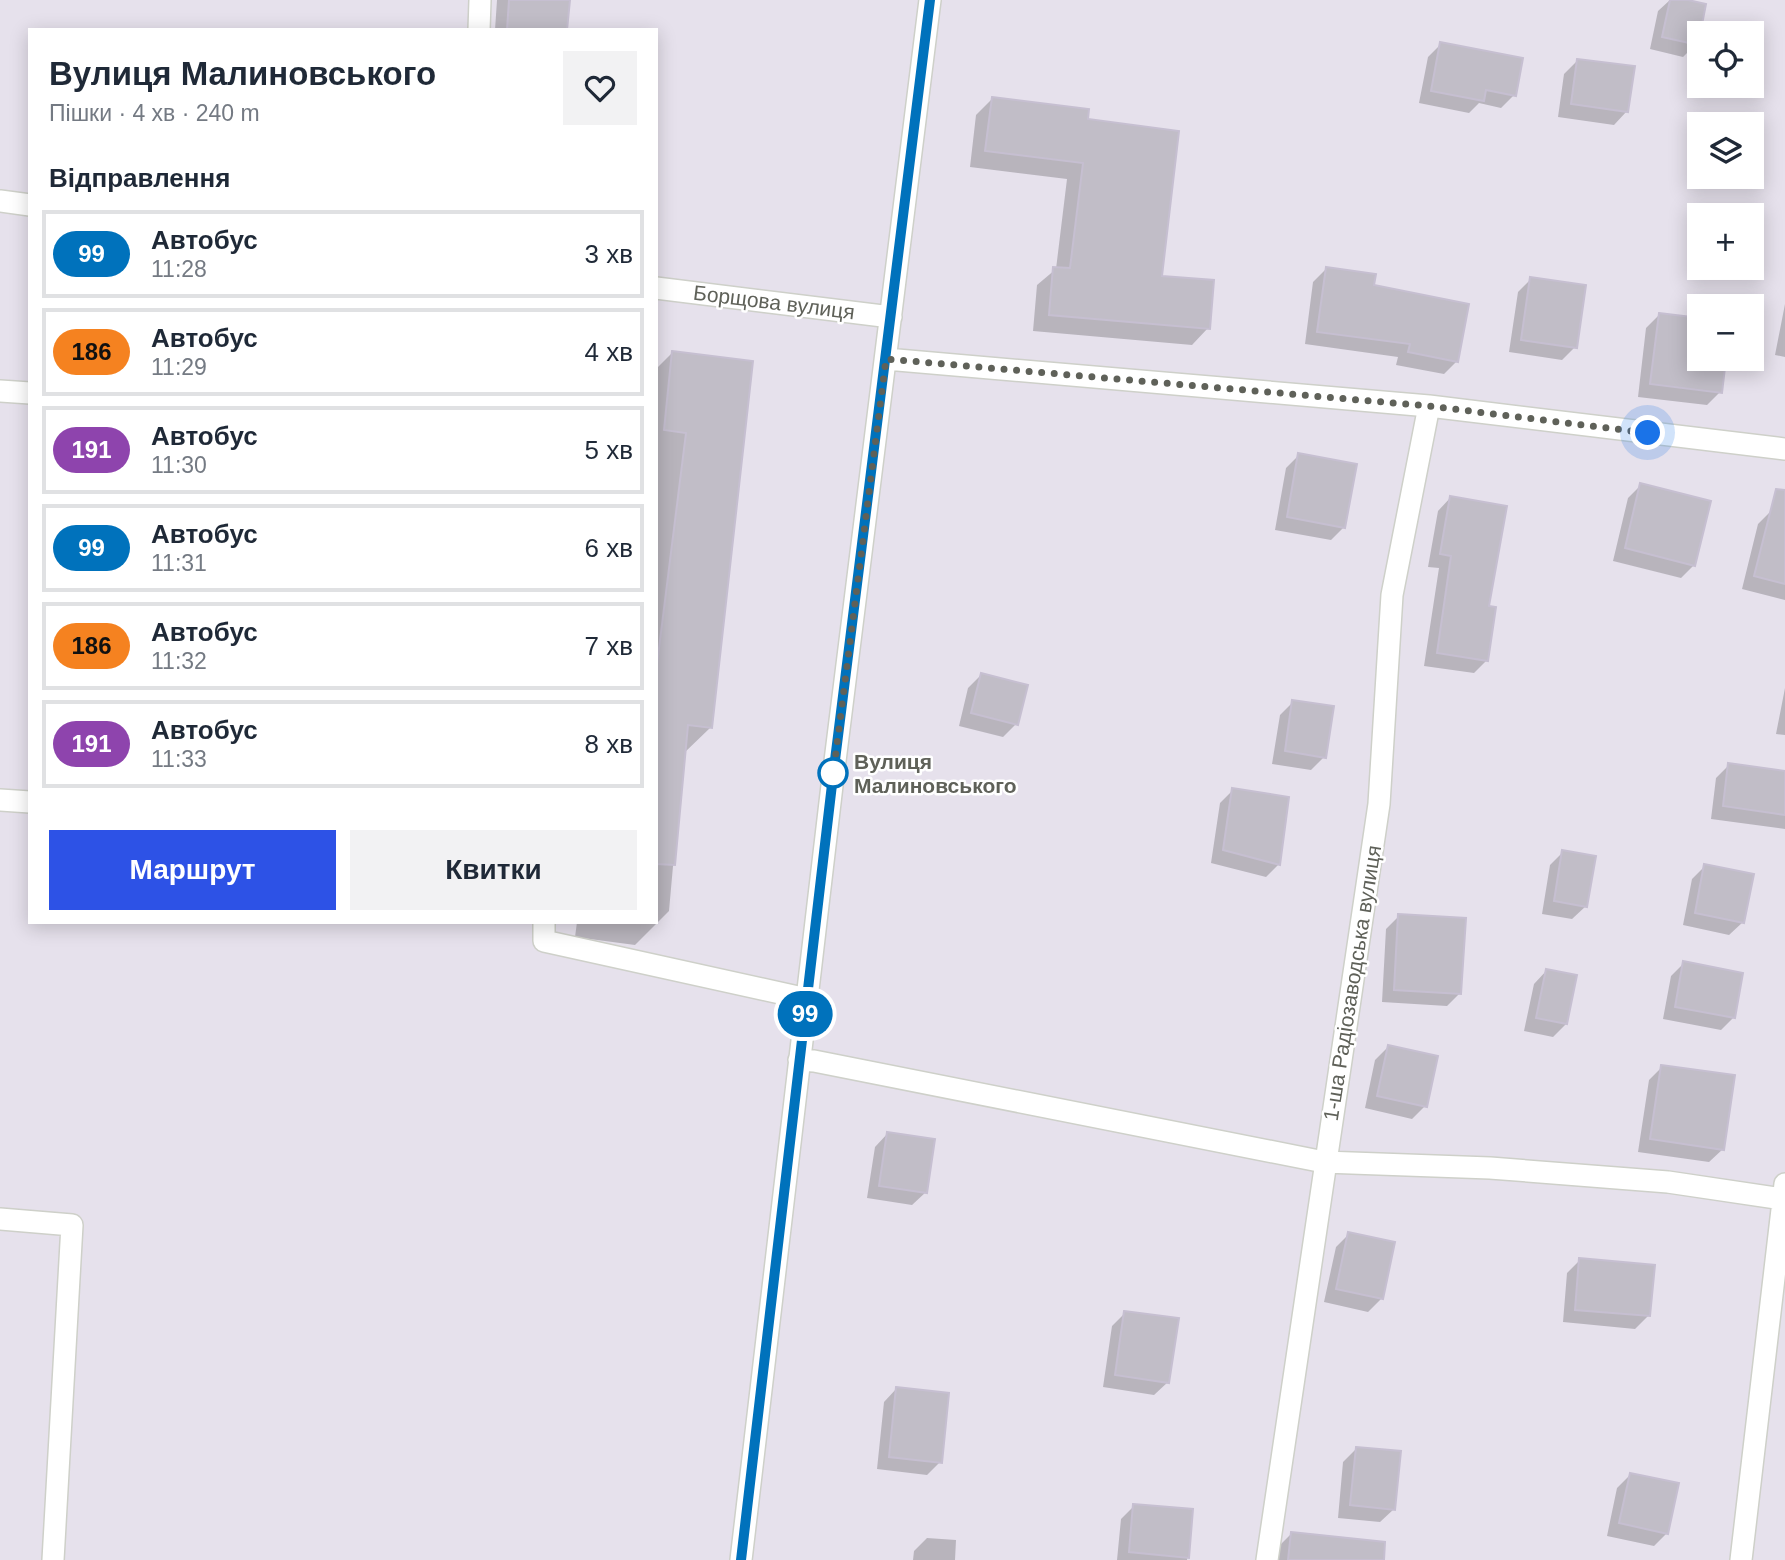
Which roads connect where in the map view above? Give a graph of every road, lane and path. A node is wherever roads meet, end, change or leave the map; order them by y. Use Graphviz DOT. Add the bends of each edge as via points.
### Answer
graph roads {
  1 [pos="480,0"];
  2 [pos="930,0"];
  3 [pos="479,28"];
  4 [pos="0,201"];
  5 [pos="28,205"];
  6 [pos="658,288"];
  7 [pos="891,317"];
  8 [pos="886,359"];
  9 [pos="0,391"];
  10 [pos="28,393"];
  11 [pos="1429,406"];
  12 [pos="1785,449"];
  13 [pos="0,800"];
  14 [pos="28,802"];
  15 [pos="544,924"];
  16 [pos="807,999"];
  17 [pos="799,1060"];
  18 [pos="1324,1162"];
  19 [pos="1784,1192"];
  20 [pos="0,1219"];
  21 [pos="53,1560"];
  22 [pos="741,1560"];
  23 [pos="1267,1560"];
  24 [pos="1741,1560"];
  1 -- 3 [label="street"];
  2 -- 7 [label="street"];
  4 -- 5 [label="street"];
  6 -- 7 [label="street, Борщова вулиця"];
  7 -- 8 [label="street"];
  8 -- 11 [label="street"];
  8 -- 16 [label="street"];
  9 -- 10 [label="street"];
  11 -- 12 [label="street"];
  11 -- 18 [label="street, 1-ша Радіозаводська вулиця" via="1392,595 1379,804"];
  13 -- 14 [label="street"];
  15 -- 16 [label="street" via="544,942"];
  16 -- 17 [label="street"];
  17 -- 18 [label="street"];
  17 -- 22 [label="street"];
  18 -- 19 [label="street" via="1504,1169"];
  18 -- 23 [label="street, 1-ша Радіозаводська вулиця"];
  19 -- 24 [label="street"];
  20 -- 21 [label="street" via="72,1224"];
}
